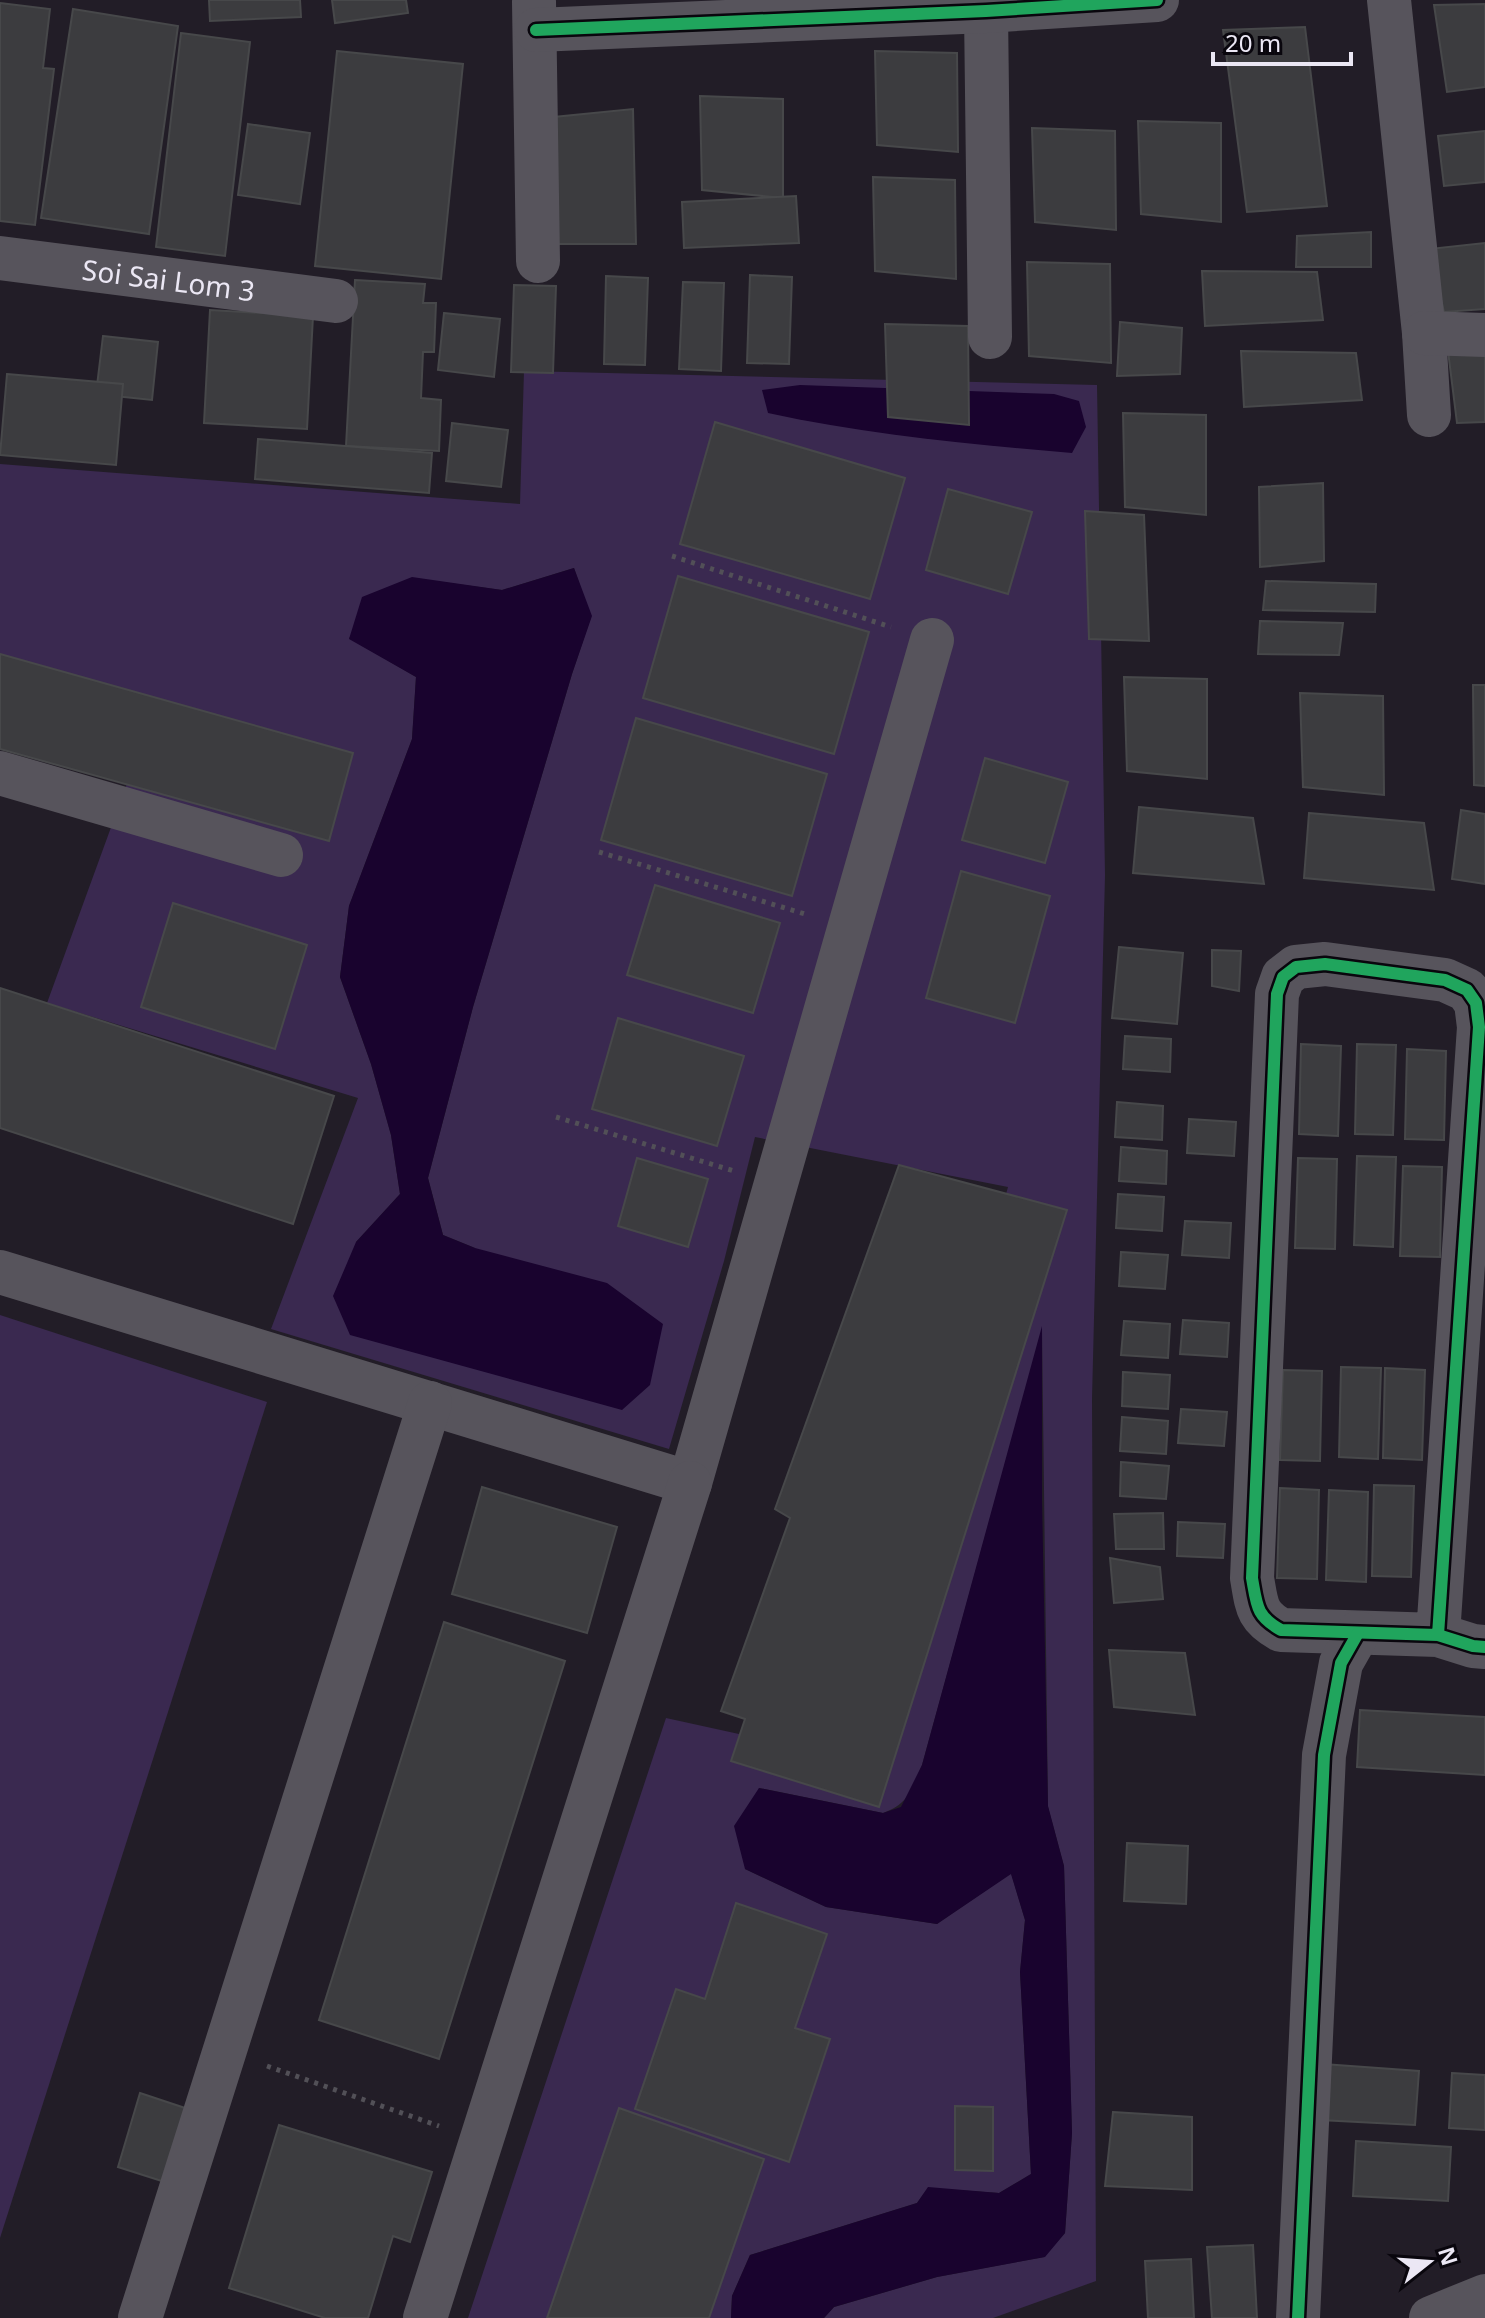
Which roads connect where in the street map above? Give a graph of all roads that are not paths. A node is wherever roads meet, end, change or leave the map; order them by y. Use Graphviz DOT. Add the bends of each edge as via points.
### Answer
graph roads {
  1 [pos="1157,0"];
  2 [pos="1389,0"];
  3 [pos="986,11"];
  4 [pos="535,15"];
  5 [pos="0,258"];
  6 [pos="538,261"];
  7 [pos="336,301"];
  8 [pos="1424,333"];
  9 [pos="1485,335"];
  10 [pos="990,337"];
  11 [pos="1429,415"];
  12 [pos="932,640"];
  13 [pos="0,773"];
  14 [pos="281,855"];
  15 [pos="0,1272"];
  16 [pos="430,1403"];
  17 [pos="690,1483"];
  18 [pos="1358,1633"];
  19 [pos="1438,1635"];
  20 [pos="1485,1647"];
  21 [pos="1485,2296"];
  22 [pos="140,2318"];
  23 [pos="425,2318"];
  24 [pos="1298,2318"];
  25 [pos="1431,2318"];
  1 -- 3 [label="street"];
  2 -- 8 [label="street"];
  3 -- 4 [label="street"];
  3 -- 10 [label="street"];
  4 -- 6 [label="street"];
  5 -- 7 [label="street, Soi Sai Lom 3"];
  8 -- 9 [label="street"];
  8 -- 11 [label="street"];
  12 -- 17 [label="street"];
  13 -- 14 [label="street"];
  15 -- 16 [label="street"];
  16 -- 17 [label="street"];
  16 -- 22 [label="street"];
  17 -- 23 [label="street"];
  18 -- 19 [label="street"];
  18 -- 19 [label="street" via="1281,1630 1264,1620 1252,1578 1277,994 1283,977 1296,967 1325,964 1445,980 1467,990 1476,1003 1479,1027"];
  18 -- 24 [label="street" via="1341,1663 1324,1755"];
  19 -- 20 [label="street"];
  21 -- 25 [label="street"];
}
